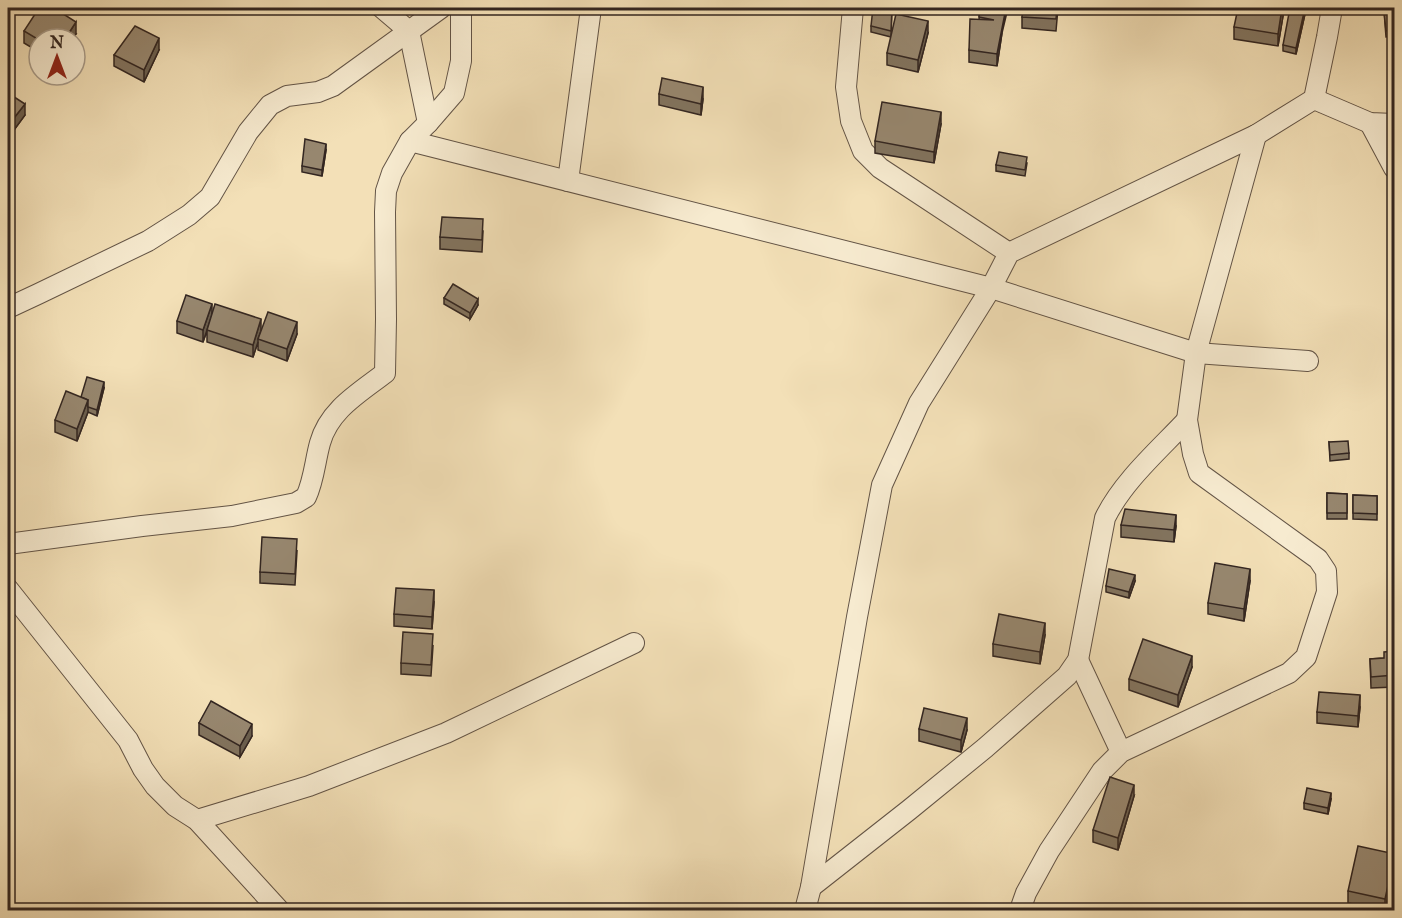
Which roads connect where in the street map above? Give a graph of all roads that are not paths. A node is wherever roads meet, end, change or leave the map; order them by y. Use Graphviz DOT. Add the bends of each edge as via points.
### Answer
graph roads {
  1 [pos="382,8"];
  2 [pos="441,8"];
  3 [pos="461,8"];
  4 [pos="591,8"];
  5 [pos="853,8"];
  6 [pos="1332,8"];
  7 [pos="409,31"];
  8 [pos="1314,99"];
  9 [pos="429,123"];
  10 [pos="1370,123"];
  11 [pos="1395,124"];
  12 [pos="1256,135"];
  13 [pos="410,141"];
  14 [pos="1395,168"];
  15 [pos="568,181"];
  16 [pos="1009,253"];
  17 [pos="991,288"];
  18 [pos="8,308"];
  19 [pos="1196,353"];
  20 [pos="1308,361"];
  21 [pos="1187,420"];
  22 [pos="8,544"];
  23 [pos="8,589"];
  24 [pos="634,643"];
  25 [pos="1078,660"];
  26 [pos="1121,752"];
  27 [pos="197,820"];
  28 [pos="811,886"];
  29 [pos="279,910"];
  30 [pos="805,910"];
  31 [pos="1020,910"];
  1 -- 7 [label="street"];
  2 -- 7 [label="street"];
  3 -- 9 [label="street" via="461,61 454,93"];
  4 -- 15 [label="street"];
  5 -- 16 [label="street" via="846,87 851,121 863,151 880,168"];
  6 -- 8 [label="street"];
  7 -- 9 [label="street"];
  7 -- 18 [label="street" via="333,86 287,96 270,105 248,132 210,197 189,216 148,241"];
  8 -- 10 [label="street"];
  8 -- 12 [label="street"];
  9 -- 13 [label="street"];
  10 -- 11 [label="street"];
  10 -- 14 [label="street"];
  12 -- 16 [label="street"];
  12 -- 19 [label="street"];
  13 -- 15 [label="street"];
  13 -- 22 [label="street" via="386,191 385,373 330,419 306,497 232,516"];
  15 -- 17 [label="street"];
  16 -- 17 [label="street"];
  17 -- 19 [label="street"];
  17 -- 28 [label="street" via="919,403 882,484"];
  19 -- 20 [label="street"];
  19 -- 21 [label="street"];
  21 -- 25 [label="street" via="1129,482 1105,518"];
  21 -- 26 [label="street" via="1199,473 1318,559 1326,571 1327,592 1306,657 1289,673"];
  23 -- 27 [label="street" via="128,740 155,786"];
  24 -- 27 [label="street" via="446,733 309,786"];
  25 -- 26 [label="street"];
  25 -- 28 [label="street" via="1067,676 985,748"];
  26 -- 31 [label="street" via="1102,771 1049,851"];
  27 -- 29 [label="street"];
  28 -- 30 [label="street"];
}
